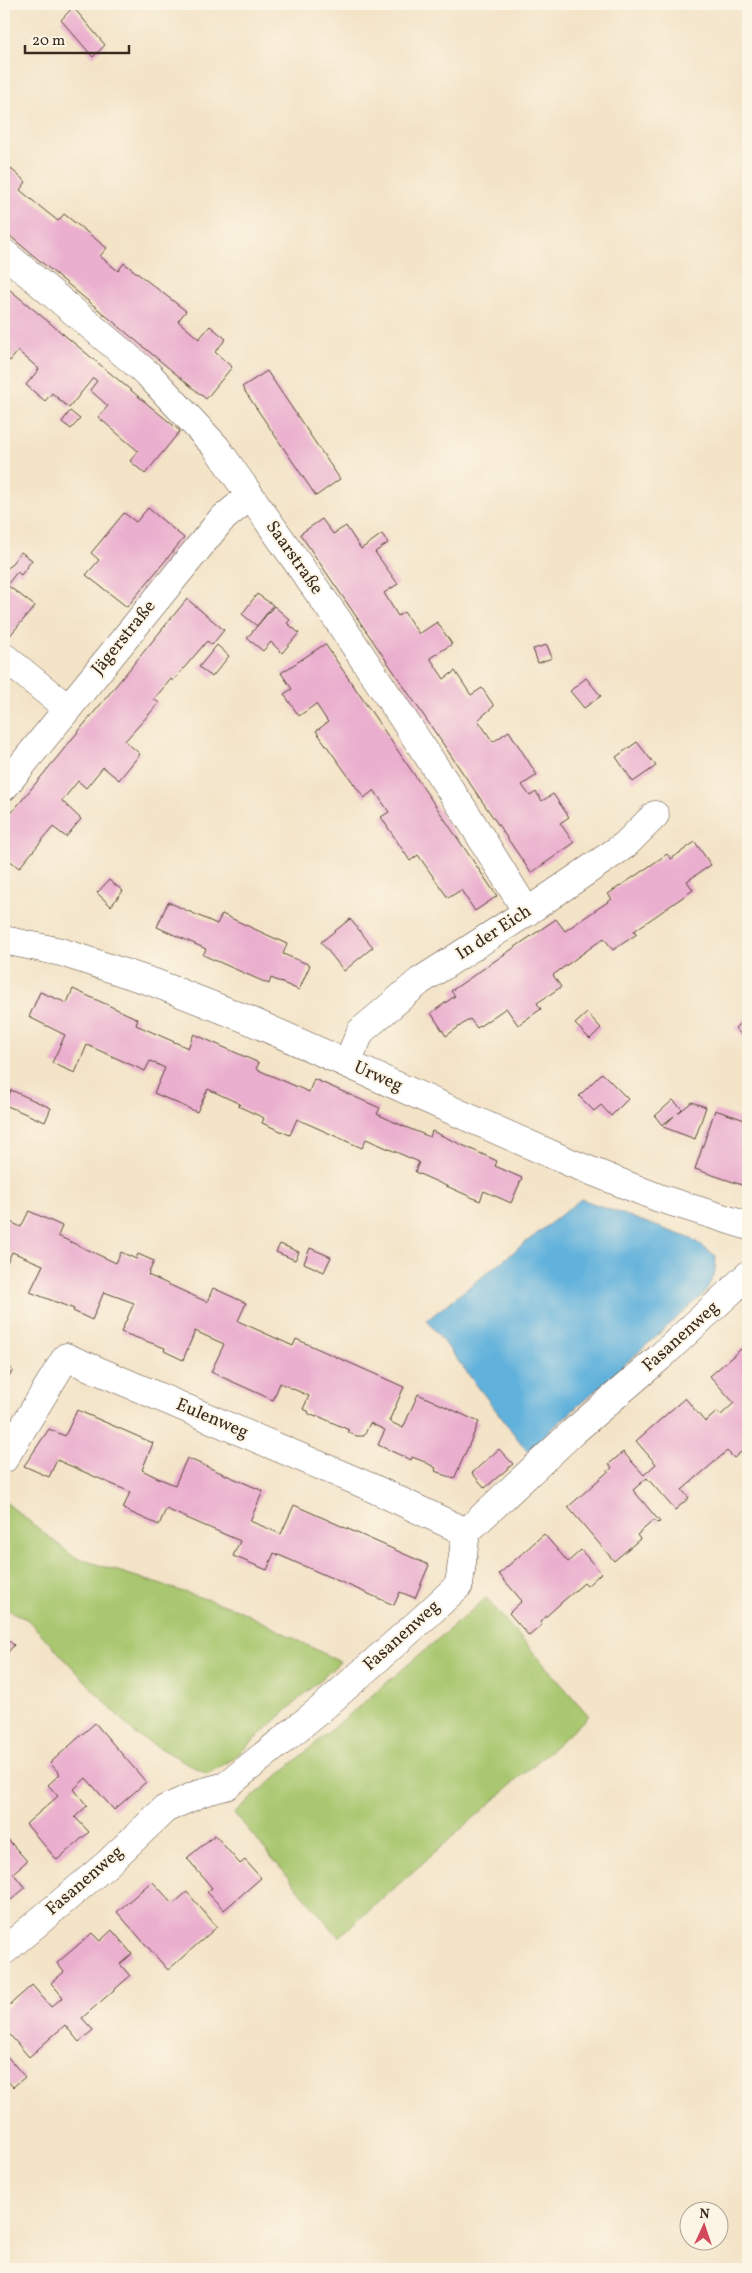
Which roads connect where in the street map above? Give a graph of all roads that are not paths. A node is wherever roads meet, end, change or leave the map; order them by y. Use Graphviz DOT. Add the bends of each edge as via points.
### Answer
graph roads {
  1 [pos="4,253"];
  2 [pos="250,496"];
  3 [pos="4,657"];
  4 [pos="67,708"];
  5 [pos="4,787"];
  6 [pos="655,815"];
  7 [pos="527,912"];
  8 [pos="4,940"];
  9 [pos="347,1063"];
  10 [pos="748,1226"];
  11 [pos="748,1274"];
  12 [pos="4,1459"];
  13 [pos="466,1532"];
  14 [pos="4,1951"];
  1 -- 2 [label="street, Saarstraße" via="148,374 216,447"];
  2 -- 4 [label="street, Jägerstraße" via="221,520"];
  2 -- 7 [label="street, Saarstraße" via="337,619"];
  3 -- 4 [label="street"];
  4 -- 5 [label="street, Jägerstraße"];
  6 -- 7 [label="street, In der Eich" via="625,845"];
  7 -- 9 [label="street, In der Eich" via="420,981 361,1031"];
  8 -- 9 [label="street, Urweg" via="61,952 156,983"];
  9 -- 10 [label="street, Urweg" via="571,1163 659,1198"];
  11 -- 13 [label="street, Fasanenweg"];
  12 -- 13 [label="street, Eulenweg" via="66,1357 368,1486"];
  13 -- 14 [label="street, Fasanenweg" via="459,1585 426,1616 226,1786 203,1792 165,1809 107,1864"];
}
